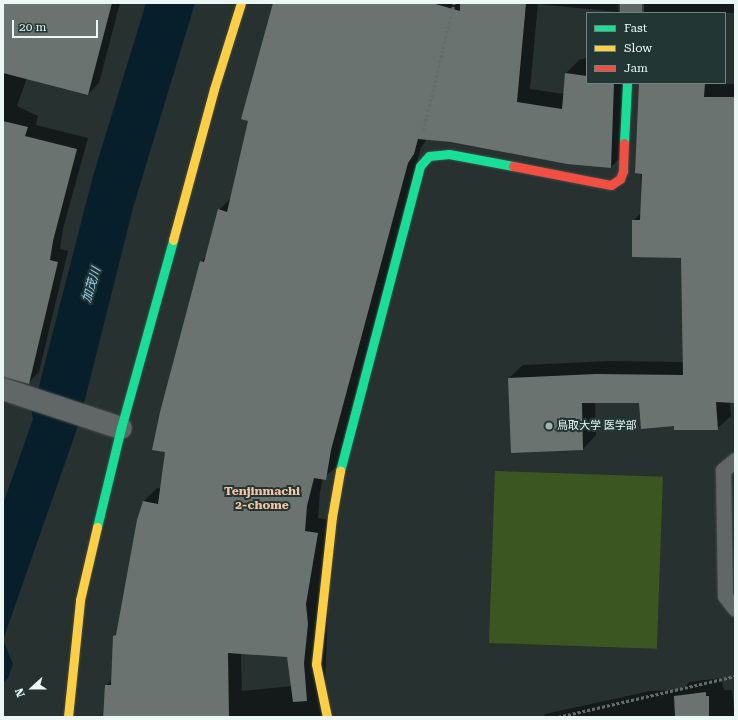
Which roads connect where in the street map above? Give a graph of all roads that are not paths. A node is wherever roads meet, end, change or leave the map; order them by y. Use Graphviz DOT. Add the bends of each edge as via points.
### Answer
graph roads {
  1 [pos="241,3"];
  2 [pos="627,84"];
  3 [pos="3,389"];
  4 [pos="121,428"];
  5 [pos="735,460"];
  6 [pos="735,609"];
  7 [pos="68,717"];
  8 [pos="327,717"];
  1 -- 4 [label="street" via="212,97"];
  2 -- 8 [label="street" via="623,171 620,179 611,185 448,154 424,159 420,166 343,454 332,517 316,664"];
  3 -- 4 [label="street"];
  4 -- 7 [label="street" via="80,600"];
  5 -- 6 [label="lane" via="723,470 725,596"];
}
